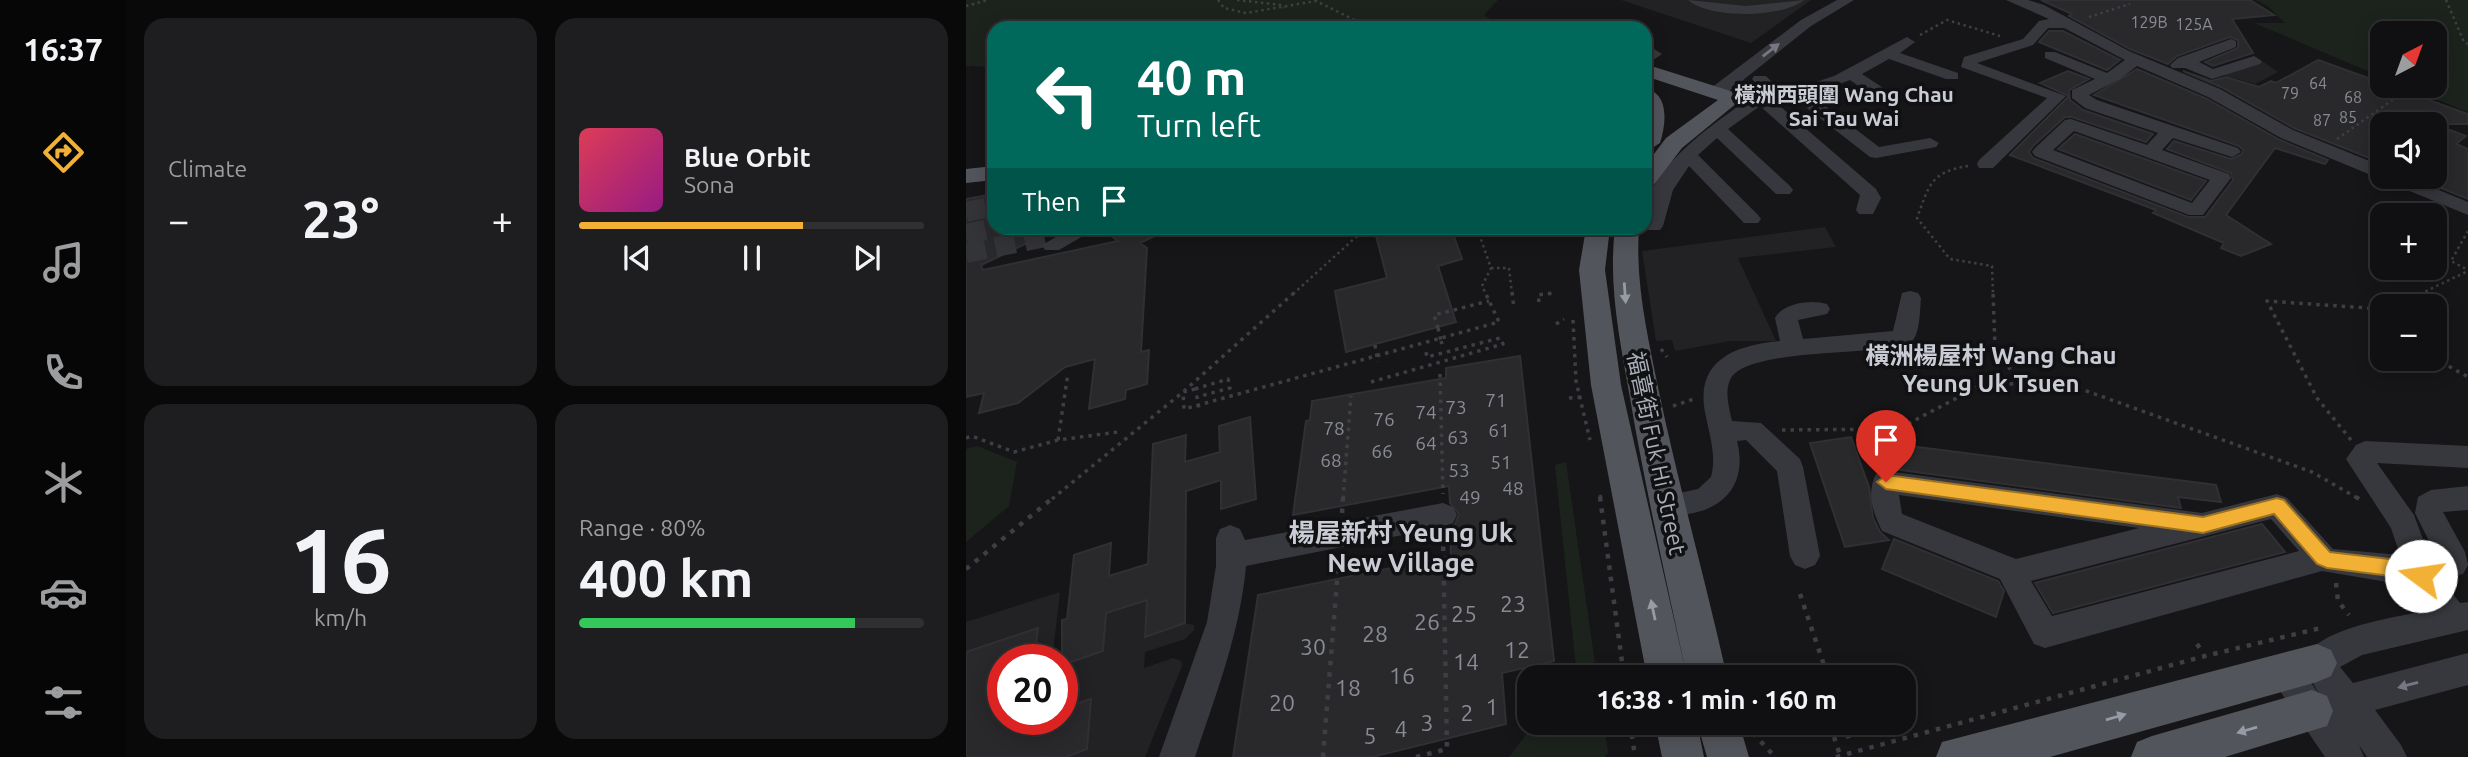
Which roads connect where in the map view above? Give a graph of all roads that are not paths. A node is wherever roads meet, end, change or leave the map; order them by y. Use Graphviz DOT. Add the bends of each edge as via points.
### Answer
graph roads {
  1 [pos="1695,0"];
  2 [pos="1797,0"];
  3 [pos="1847,0"];
  4 [pos="2013,0"];
  5 [pos="1832,11"];
  6 [pos="2069,23"];
  7 [pos="1907,42"];
  8 [pos="2231,44"];
  9 [pos="1888,54"];
  10 [pos="2050,55"];
  11 [pos="2136,59"];
  12 [pos="2184,61"];
  13 [pos="2254,61"];
  14 [pos="1652,65"];
  15 [pos="2169,72"];
  16 [pos="1851,74"];
  17 [pos="1952,76"];
  18 [pos="1759,79"];
  19 [pos="2108,79"];
  20 [pos="1652,85"];
  21 [pos="1798,93"];
  22 [pos="1764,98"];
  23 [pos="1891,101"];
  24 [pos="1652,105"];
  25 [pos="1718,106"];
  26 [pos="1912,128"];
  27 [pos="2169,131"];
  28 [pos="1652,134"];
  29 [pos="1652,143"];
  30 [pos="1930,143"];
  31 [pos="1947,152"];
  32 [pos="2150,152"];
  33 [pos="2232,152"];
  34 [pos="1688,155"];
  35 [pos="987,161"];
  36 [pos="966,163"];
  37 [pos="1986,164"];
  38 [pos="2370,167"];
  39 [pos="1652,172"];
  40 [pos="987,174"];
  41 [pos="966,176"];
  42 [pos="2420,189"];
  43 [pos="1783,190"];
  44 [pos="1652,206"];
  45 [pos="2468,209"];
  46 [pos="1866,210"];
  47 [pos="1751,219"];
  48 [pos="1068,235"];
  49 [pos="1597,235"];
  50 [pos="1633,235"];
  51 [pos="1054,240"];
  52 [pos="1910,298"];
  53 [pos="1819,309"];
  54 [pos="1794,347"];
  55 [pos="1722,431"];
  56 [pos="2468,457"];
  57 [pos="2468,498"];
  58 [pos="1666,506"];
  59 [pos="1443,515"];
  60 [pos="2203,525"];
  61 [pos="1805,556"];
  62 [pos="2328,560"];
  63 [pos="2016,572"];
  64 [pos="2420,572"];
  65 [pos="2461,618"];
  66 [pos="1664,665"];
  67 [pos="1704,665"];
  68 [pos="2300,667"];
  69 [pos="2468,669"];
  70 [pos="2330,706"];
  71 [pos="1678,735"];
  72 [pos="2387,755"];
  73 [pos="1177,757"];
  74 [pos="1683,757"];
  75 [pos="1956,757"];
  76 [pos="2152,757"];
  77 [pos="2346,757"];
  1 -- 2 [label="street" via="1735,12"];
  3 -- 5 [label="street"];
  4 -- 6 [label="street"];
  5 -- 18 [label="street" via="1826,28"];
  25 -- 5 [label="street, one-way" via="1806,23"];
  6 -- 11 [label="street"];
  6 -- 37 [label="street" via="2044,24 2028,42 1970,60 1969,67 2058,96"];
  7 -- 9 [label="street"];
  8 -- 12 [label="street"];
  9 -- 16 [label="street"];
  9 -- 17 [label="street"];
  10 -- 19 [label="street"];
  11 -- 15 [label="street"];
  11 -- 19 [label="street"];
  12 -- 13 [label="street" via="2212,74"];
  12 -- 15 [label="street"];
  14 -- 25 [label="main road"];
  15 -- 38 [label="street" via="2287,134 2330,145"];
  16 -- 21 [label="street"];
  16 -- 23 [label="street"];
  18 -- 22 [label="street" via="1772,88"];
  18 -- 25 [label="street"];
  19 -- 27 [label="street" via="2078,94 2091,104"];
  20 -- 25 [label="main road"];
  21 -- 22 [label="street"];
  21 -- 30 [label="street" via="1876,153"];
  22 -- 25 [label="street"];
  22 -- 46 [label="street" via="1869,193"];
  24 -- 28 [label="main road" via="1657,121"];
  25 -- 29 [label="main road"];
  25 -- 34 [label="street"];
  25 -- 39 [label="main road" via="1674,143"];
  25 -- 43 [label="street"];
  26 -- 30 [label="street"];
  27 -- 32 [label="street"];
  27 -- 33 [label="street"];
  30 -- 31 [label="street"];
  32 -- 32 [label="street" via="2071,124 2041,152 2196,211 2222,178"];
  34 -- 44 [label="street"];
  34 -- 47 [label="street"];
  35 -- 36 [label="main road"];
  40 -- 41 [label="main road"];
  42 -- 45 [label="street"];
  48 -- 51 [label="street"];
  66 -- 49 [label="main road, 福喜街 Fuk Hi Street, one-way" via="1606,385 1592,270"];
  50 -- 58 [label="main road, 福喜街 Fuk Hi Street, one-way" via="1624,246 1626,304"];
  52 -- 54 [label="street" via="1904,335 1852,345"];
  53 -- 54 [label="street" via="1786,318"];
  54 -- 55 [label="street" via="1748,356 1719,373 1714,389"];
  55 -- 58 [label="street" via="1728,463 1719,489 1710,497"];
  55 -- 61 [label="street" via="1752,430 1790,467"];
  56 -- 64 [label="street" via="2362,453 2359,459 2404,524"];
  57 -- 64 [label="street" via="2428,505 2455,561"];
  58 -- 67 [label="main road, 福喜街 Fuk Hi Street"];
  59 -- 73 [label="street" via="1340,535 1231,547 1228,602"];
  60 -- 62 [label="street" via="2277,506"];
  60 -- 63 [label="street"];
  60 -- 63 [label="street" via="1886,482 1885,506 1892,522"];
  62 -- 63 [label="street" via="2045,633 2015,582"];
  62 -- 64 [label="street"];
  64 -- 65 [label="street"];
  65 -- 68 [label="street" via="2356,641"];
  68 -- 70 [label="street"];
  75 -- 68 [label="main road, one-way"];
  69 -- 70 [label="street, one-way"];
  70 -- 72 [label="street"];
  70 -- 76 [label="main road, one-way"];
  70 -- 77 [label="street"];
  71 -- 74 [label="main road"];
}
